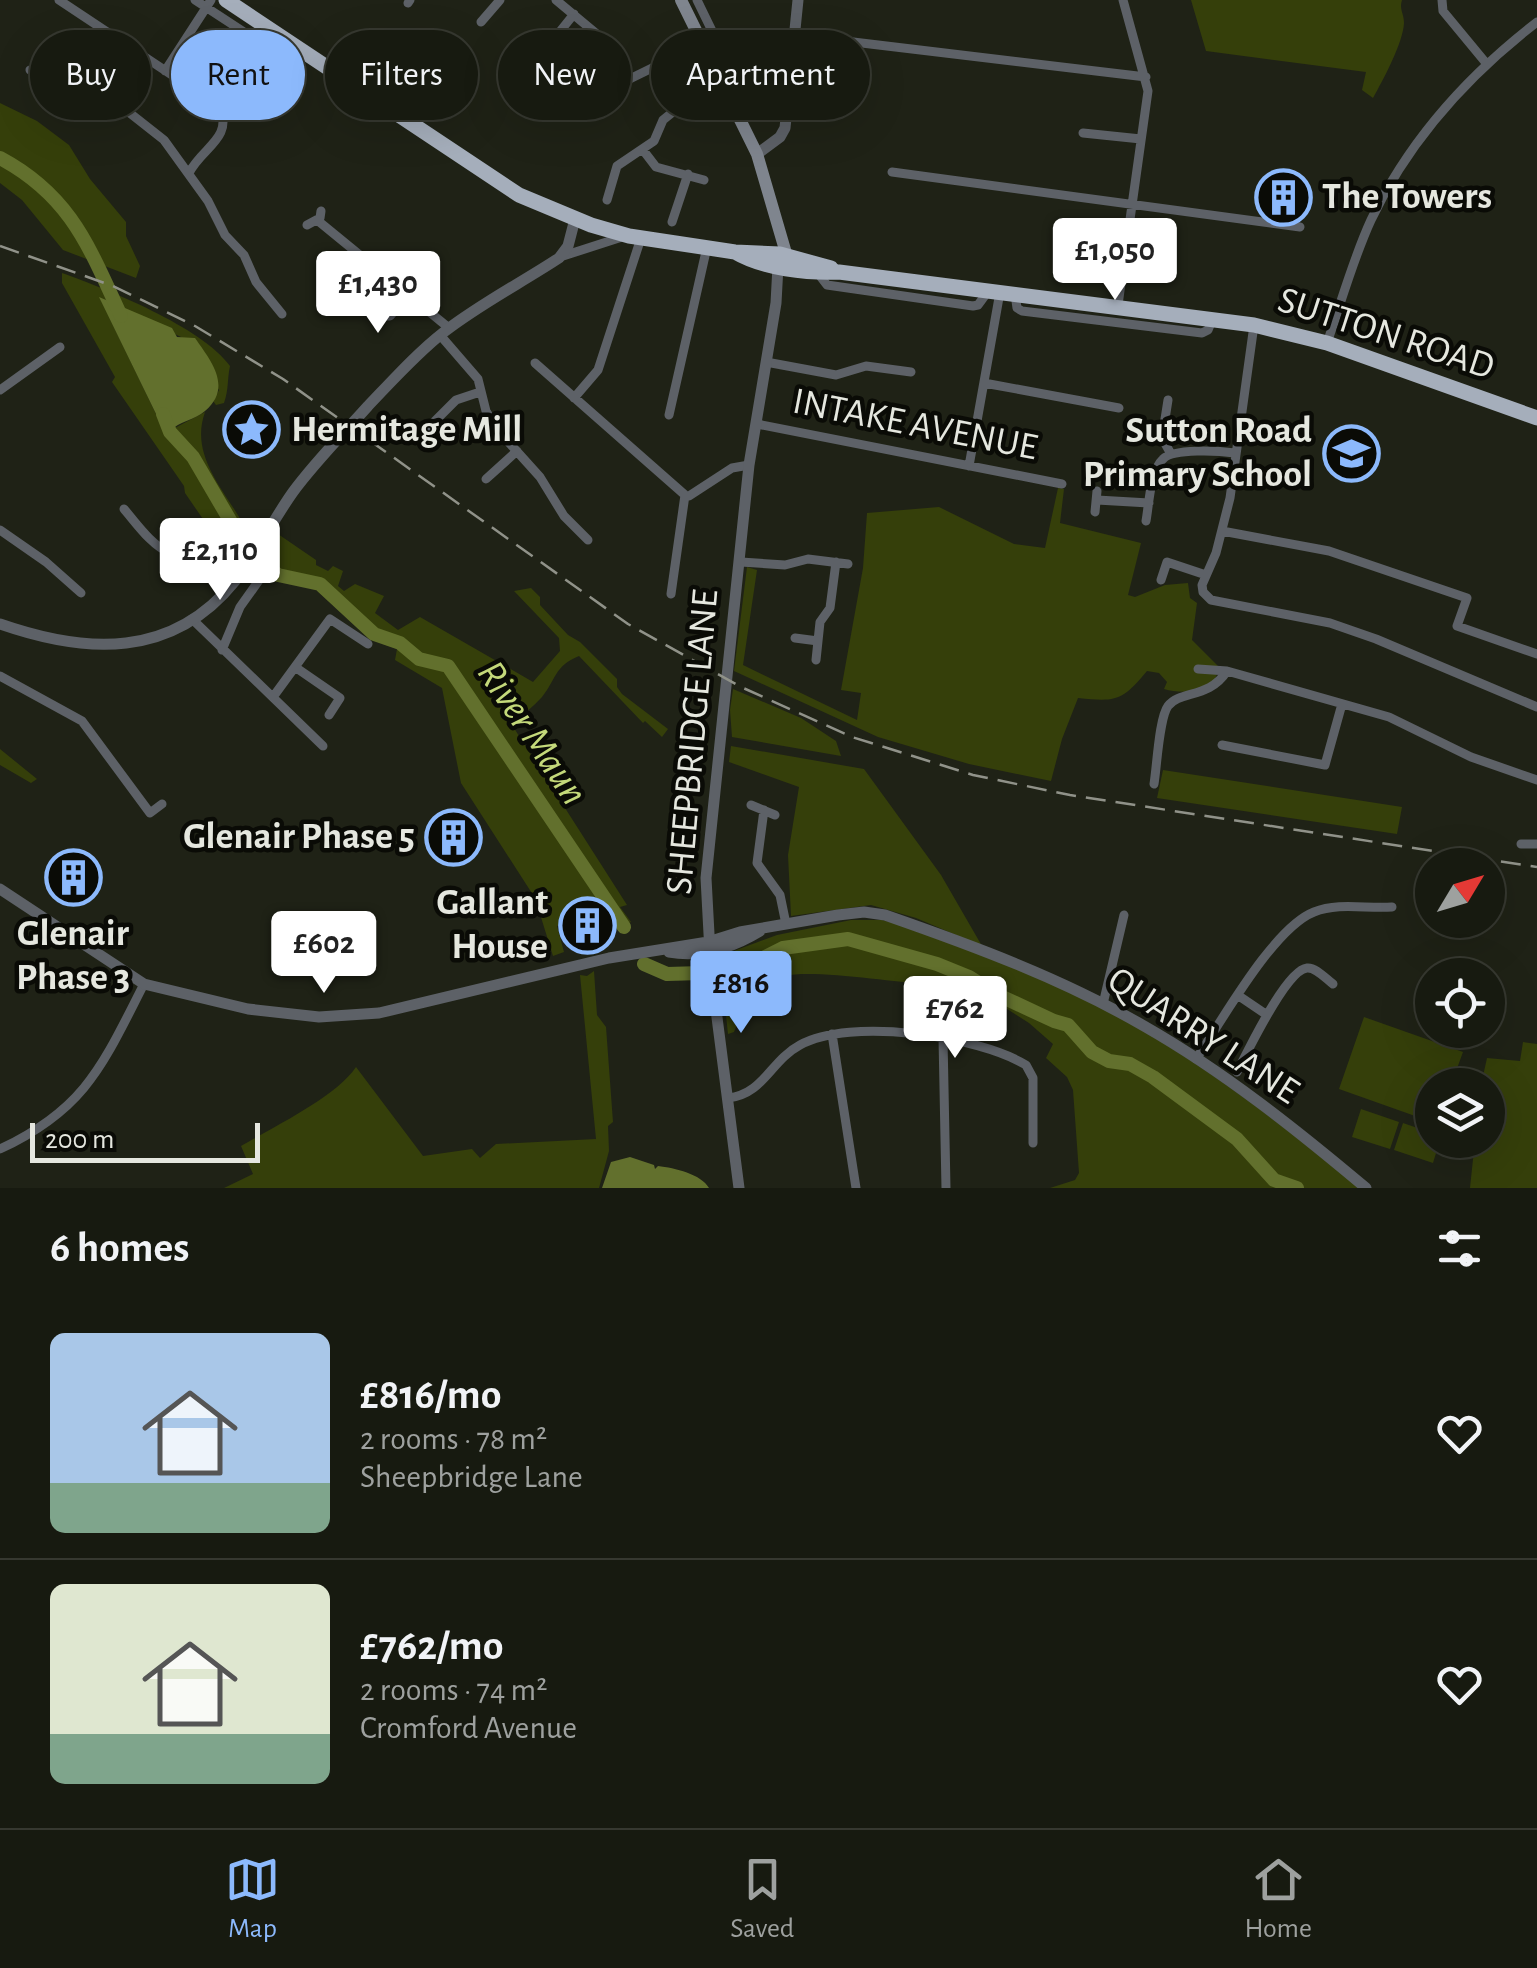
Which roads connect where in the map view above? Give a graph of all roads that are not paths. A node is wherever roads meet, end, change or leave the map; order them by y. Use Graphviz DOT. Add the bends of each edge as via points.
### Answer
graph roads {
  1 [pos="58,0"];
  2 [pos="195,0"];
  3 [pos="500,0"];
  4 [pos="556,0"];
  5 [pos="682,0"];
  6 [pos="697,0"];
  7 [pos="798,0"];
  8 [pos="1123,0"];
  9 [pos="1442,0"];
  10 [pos="232,2"];
  11 [pos="209,4"];
  12 [pos="574,14"];
  13 [pos="481,22"];
  14 [pos="1537,22"];
  15 [pos="242,30"];
  16 [pos="561,30"];
  17 [pos="592,30"];
  18 [pos="697,30"];
  19 [pos="712,30"];
  20 [pos="795,30"];
  21 [pos="870,44"];
  22 [pos="1486,63"];
  23 [pos="165,71"];
  24 [pos="1146,76"];
  25 [pos="139,120"];
  26 [pos="663,120"];
  27 [pos="740,120"];
  28 [pos="785,120"];
  29 [pos="1082,133"];
  30 [pos="1141,139"];
  31 [pos="644,150"];
  32 [pos="758,154"];
  33 [pos="892,172"];
  34 [pos="189,173"];
  35 [pos="688,174"];
  36 [pos="704,180"];
  37 [pos="607,200"];
  38 [pos="1133,204"];
  39 [pos="315,219"];
  40 [pos="576,219"];
  41 [pos="672,222"];
  42 [pos="1300,226"];
  43 [pos="777,228"];
  44 [pos="635,237"];
  45 [pos="707,247"];
  46 [pos="757,251"];
  47 [pos="735,252"];
  48 [pos="558,258"];
  49 [pos="784,258"];
  50 [pos="818,268"];
  51 [pos="350,291"];
  52 [pos="1001,292"];
  53 [pos="408,296"];
  54 [pos="1118,306"];
  55 [pos="282,314"];
  56 [pos="1213,318"];
  57 [pos="1254,326"];
  58 [pos="445,332"];
  59 [pos="1326,344"];
  60 [pos="60,347"];
  61 [pos="766,362"];
  62 [pos="535,364"];
  63 [pos="911,372"];
  64 [pos="984,384"];
  65 [pos="0,390"];
  66 [pos="480,392"];
  67 [pos="574,398"];
  68 [pos="1120,408"];
  69 [pos="1163,408"];
  70 [pos="670,415"];
  71 [pos="1537,418"];
  72 [pos="757,424"];
  73 [pos="426,430"];
  74 [pos="517,451"];
  75 [pos="1235,453"];
  76 [pos="1171,454"];
  77 [pos="749,465"];
  78 [pos="969,466"];
  79 [pos="486,479"];
  80 [pos="1062,484"];
  81 [pos="685,496"];
  82 [pos="1150,503"];
  83 [pos="124,509"];
  84 [pos="1095,512"];
  85 [pos="1146,521"];
  86 [pos="0,530"];
  87 [pos="1222,530"];
  88 [pos="588,540"];
  89 [pos="740,562"];
  90 [pos="836,562"];
  91 [pos="848,564"];
  92 [pos="1206,574"];
  93 [pos="238,577"];
  94 [pos="260,579"];
  95 [pos="1162,580"];
  96 [pos="80,593"];
  97 [pos="671,594"];
  98 [pos="192,618"];
  99 [pos="2,629"];
  100 [pos="795,638"];
  101 [pos="818,640"];
  102 [pos="368,644"];
  103 [pos="222,650"];
  104 [pos="1537,654"];
  105 [pos="816,660"];
  106 [pos="295,667"];
  107 [pos="1198,668"];
  108 [pos="1227,671"];
  109 [pos="0,676"];
  110 [pos="272,697"];
  111 [pos="1342,704"];
  112 [pos="1537,707"];
  113 [pos="329,715"];
  114 [pos="1222,744"];
  115 [pos="323,746"];
  116 [pos="1537,780"];
  117 [pos="1154,784"];
  118 [pos="162,804"];
  119 [pos="751,805"];
  120 [pos="1521,844"];
  121 [pos="1537,844"];
  122 [pos="0,889"];
  123 [pos="1392,908"];
  124 [pos="1124,915"];
  125 [pos="786,924"];
  126 [pos="710,960"];
  127 [pos="144,984"];
  128 [pos="1334,984"];
  129 [pos="1239,996"];
  130 [pos="1103,1004"];
  131 [pos="1267,1016"];
  132 [pos="832,1034"];
  133 [pos="943,1038"];
  134 [pos="1196,1058"];
  135 [pos="1237,1072"];
  136 [pos="728,1098"];
  137 [pos="1033,1143"];
  138 [pos="0,1149"];
  139 [pos="740,1188"];
  140 [pos="856,1188"];
  141 [pos="946,1188"];
  142 [pos="1366,1188"];
  1 -- 23 [label="street"];
  2 -- 11 [label="street"];
  3 -- 13 [label="street"];
  4 -- 12 [label="street"];
  5 -- 18 [label="main road"];
  6 -- 19 [label="street"];
  7 -- 20 [label="street"];
  8 -- 24 [label="street"];
  9 -- 22 [label="street" via="1442,10"];
  10 -- 40 [label="highway, SUTTON ROAD" via="519,195"];
  11 -- 15 [label="street"];
  11 -- 23 [label="street"];
  12 -- 16 [label="street"];
  12 -- 17 [label="street"];
  14 -- 22 [label="street"];
  21 -- 24 [label="street"];
  22 -- 59 [label="street" via="1423,132 1387,191"];
  23 -- 34 [label="street" via="220,106 225,120 218,140"];
  24 -- 30 [label="street"];
  25 -- 34 [label="street"];
  26 -- 31 [label="street"];
  27 -- 32 [label="main road"];
  28 -- 32 [label="street" via="784,132"];
  29 -- 30 [label="street"];
  30 -- 38 [label="street"];
  31 -- 35 [label="street" via="656,167"];
  31 -- 37 [label="street" via="616,166"];
  32 -- 43 [label="main road"];
  33 -- 38 [label="street"];
  34 -- 55 [label="street"];
  35 -- 36 [label="street"];
  35 -- 41 [label="street"];
  38 -- 42 [label="street"];
  38 -- 54 [label="street"];
  39 -- 53 [label="street"];
  40 -- 44 [label="highway, SUTTON ROAD"];
  40 -- 48 [label="street"];
  43 -- 46 [label="main road"];
  43 -- 49 [label="main road"];
  44 -- 45 [label="highway, SUTTON ROAD"];
  44 -- 48 [label="street"];
  44 -- 67 [label="street" via="598,370"];
  45 -- 47 [label="highway, SUTTON ROAD"];
  45 -- 70 [label="street"];
  46 -- 47 [label="highway, SUTTON ROAD"];
  46 -- 49 [label="highway, SUTTON ROAD"];
  47 -- 49 [label="highway, SUTTON ROAD" via="746,259"];
  48 -- 58 [label="street"];
  49 -- 50 [label="highway, SUTTON ROAD"];
  49 -- 61 [label="street, SHEEPBRIDGE LANE" via="784,290"];
  50 -- 52 [label="highway, SUTTON ROAD"];
  50 -- 52 [label="street, SUTTON ROAD" via="827,285 973,306"];
  51 -- 53 [label="street" via="376,316 390,316"];
  52 -- 54 [label="highway, SUTTON ROAD"];
  52 -- 56 [label="street, SUTTON ROAD" via="1022,312 1202,333"];
  52 -- 64 [label="street"];
  53 -- 58 [label="street"];
  54 -- 56 [label="highway, SUTTON ROAD"];
  56 -- 57 [label="highway, SUTTON ROAD"];
  57 -- 59 [label="highway, SUTTON ROAD"];
  57 -- 75 [label="street"];
  58 -- 66 [label="street"];
  58 -- 93 [label="street" via="318,462"];
  59 -- 71 [label="highway, SUTTON ROAD"];
  60 -- 65 [label="street"];
  61 -- 63 [label="street" via="836,374 866,366"];
  61 -- 72 [label="street, SHEEPBRIDGE LANE"];
  62 -- 67 [label="street"];
  64 -- 68 [label="street"];
  64 -- 78 [label="street"];
  66 -- 73 [label="street" via="456,400"];
  66 -- 74 [label="street"];
  67 -- 81 [label="street"];
  69 -- 76 [label="street" via="1162,438"];
  72 -- 77 [label="street, SHEEPBRIDGE LANE"];
  72 -- 78 [label="street, INTAKE AVENUE"];
  74 -- 79 [label="street"];
  74 -- 88 [label="street"];
  75 -- 76 [label="street"];
  75 -- 87 [label="street"];
  76 -- 82 [label="street" via="1158,467"];
  77 -- 81 [label="street"];
  77 -- 89 [label="street, SHEEPBRIDGE LANE"];
  78 -- 80 [label="street, INTAKE AVENUE"];
  81 -- 97 [label="street"];
  82 -- 84 [label="street" via="1097,495"];
  82 -- 85 [label="street"];
  83 -- 93 [label="street" via="170,553"];
  86 -- 96 [label="street"];
  87 -- 92 [label="street"];
  87 -- 104 [label="street" via="1330,550 1466,598 1458,626"];
  89 -- 90 [label="street"];
  89 -- 126 [label="street, SHEEPBRIDGE LANE" via="708,860"];
  90 -- 91 [label="street"];
  90 -- 101 [label="street"];
  92 -- 95 [label="street" via="1167,562"];
  92 -- 112 [label="street" via="1203,592 1211,600 1360,634"];
  93 -- 98 [label="street"];
  94 -- 103 [label="street"];
  98 -- 99 [label="street" via="155,637 116,646 67,644"];
  98 -- 103 [label="street"];
  100 -- 101 [label="street"];
  101 -- 105 [label="street"];
  102 -- 106 [label="street" via="330,618"];
  103 -- 110 [label="street"];
  106 -- 110 [label="street"];
  106 -- 113 [label="street" via="340,698"];
  107 -- 108 [label="street"];
  108 -- 111 [label="street"];
  108 -- 117 [label="street" via="1208,690 1166,708"];
  109 -- 118 [label="street" via="82,721 150,813"];
  110 -- 115 [label="street"];
  111 -- 114 [label="street" via="1324,764"];
  111 -- 116 [label="street" via="1390,717"];
  119 -- 125 [label="street" via="769,812 756,863 783,902"];
  120 -- 121 [label="street"];
  122 -- 127 [label="street"];
  123 -- 129 [label="street" via="1312,912 1268,952"];
  124 -- 130 [label="street"];
  125 -- 126 [label="street, QUARRY LANE"];
  125 -- 130 [label="street, QUARRY LANE" via="885,914"];
  126 -- 127 [label="street" via="663,951 610,958 348,1016 248,1010"];
  126 -- 136 [label="street, SHEEPBRIDGE LANE"];
  127 -- 138 [label="street" via="86,1088 65,1111"];
  128 -- 131 [label="street" via="1304,968"];
  129 -- 131 [label="street"];
  129 -- 134 [label="street"];
  130 -- 134 [label="street, QUARRY LANE"];
  131 -- 135 [label="street"];
  132 -- 133 [label="street" via="917,1032"];
  132 -- 136 [label="street" via="799,1045 745,1096"];
  132 -- 140 [label="street"];
  133 -- 137 [label="street" via="1026,1065 1033,1078"];
  133 -- 141 [label="street"];
  134 -- 142 [label="street, QUARRY LANE"];
  136 -- 139 [label="street, SHEEPBRIDGE LANE"];
}
